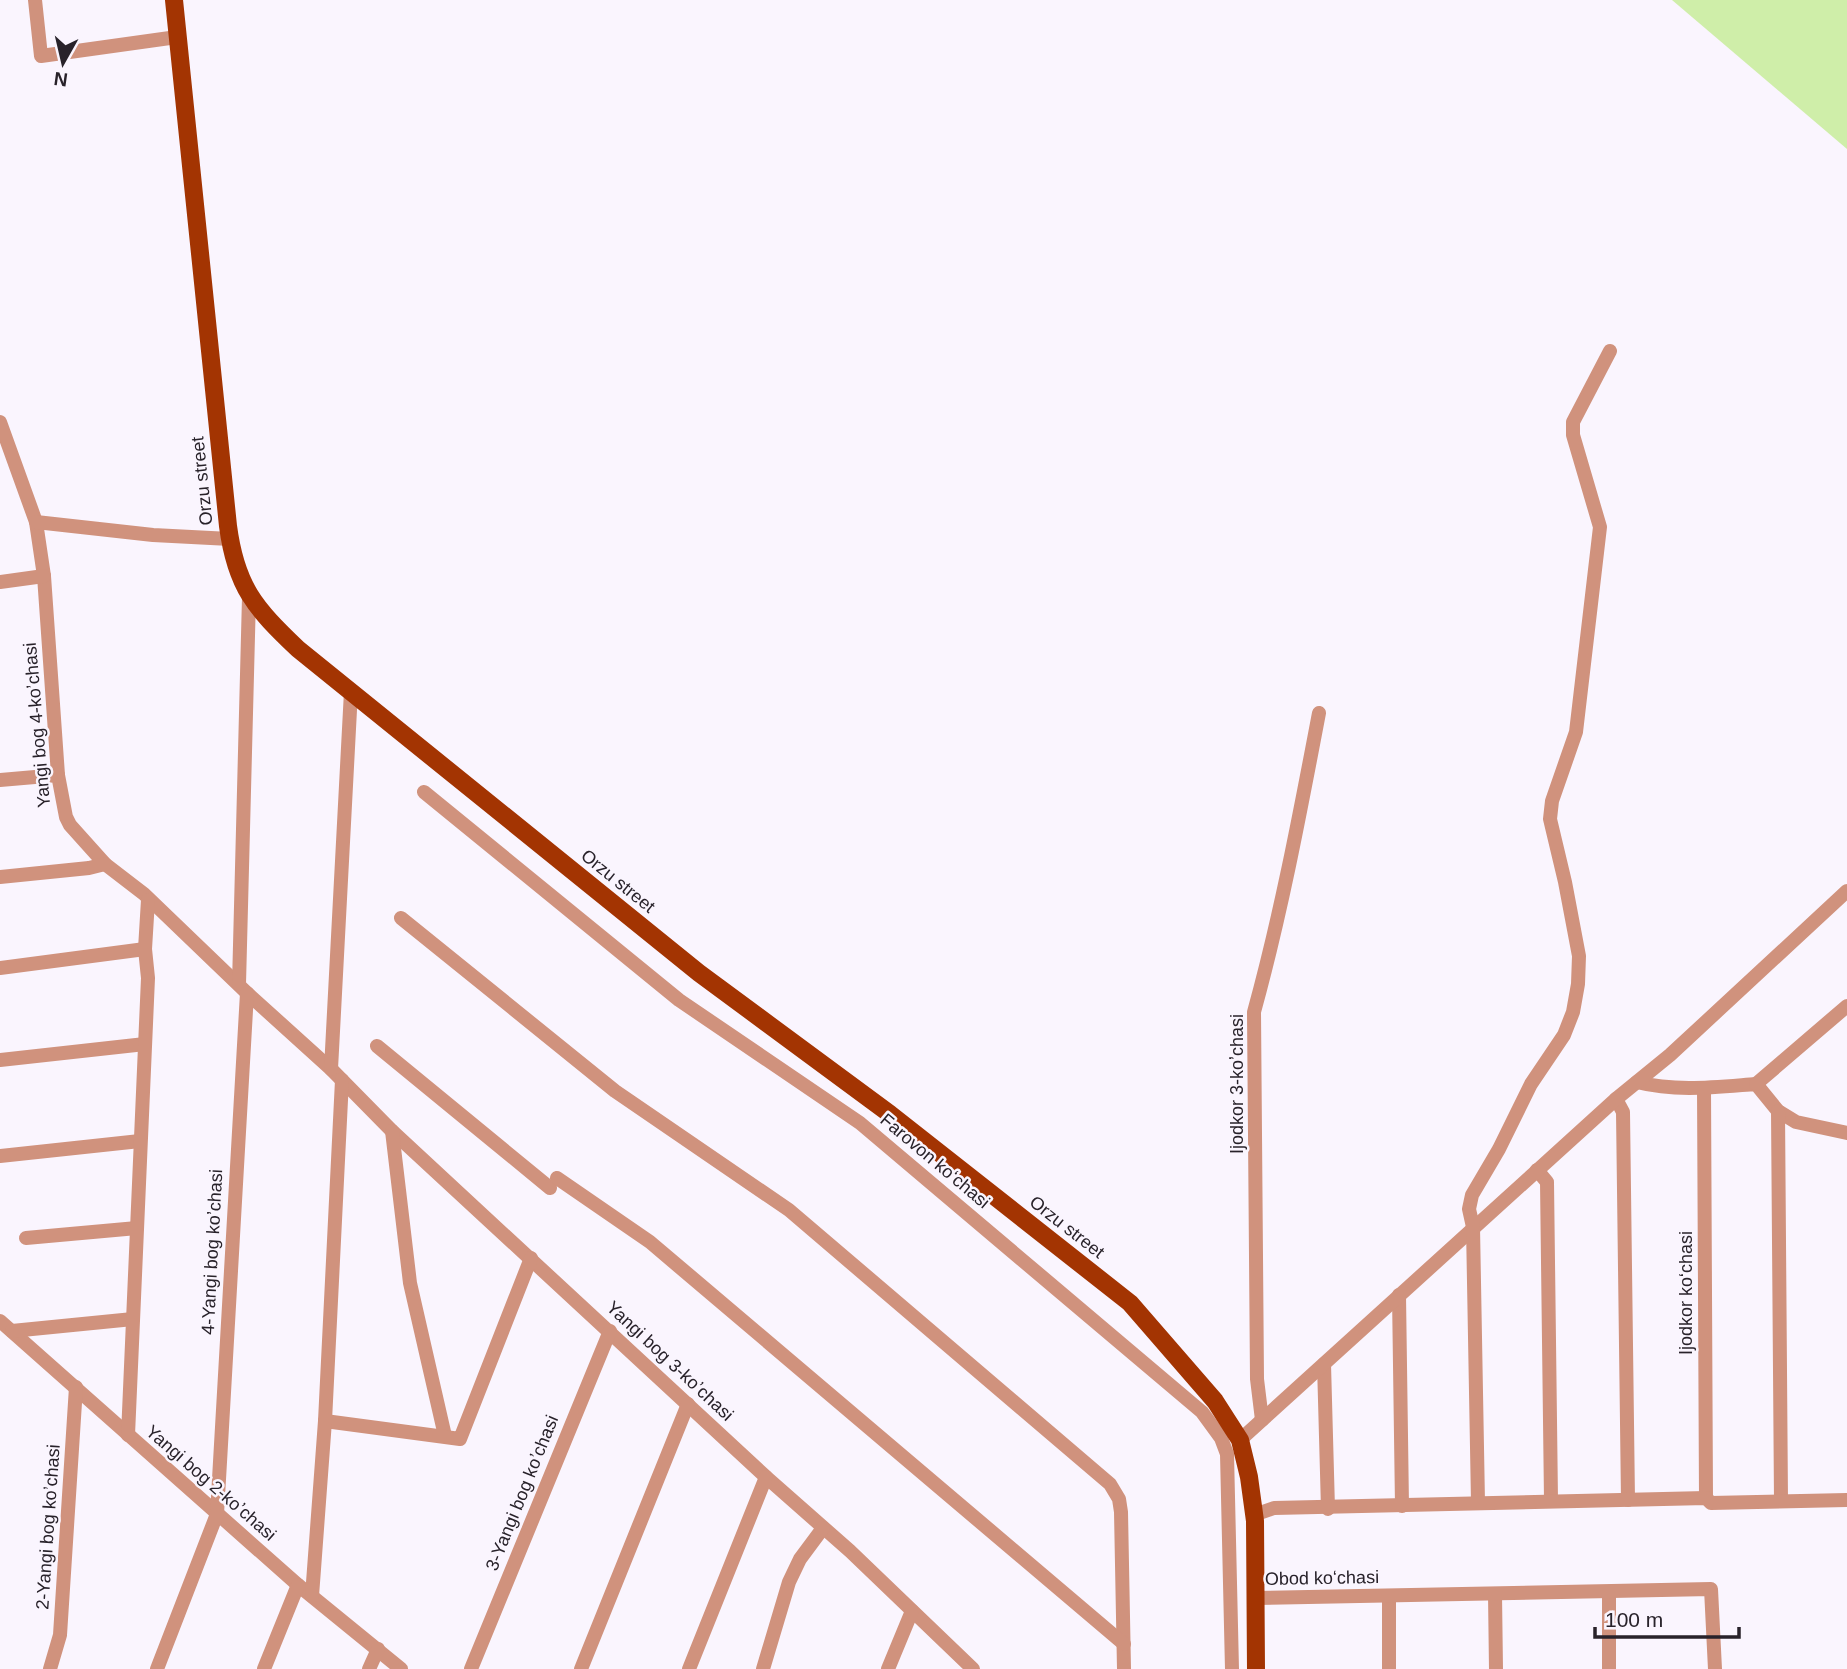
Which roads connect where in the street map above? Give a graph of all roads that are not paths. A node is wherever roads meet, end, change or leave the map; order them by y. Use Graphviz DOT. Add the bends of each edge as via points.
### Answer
graph roads {
  1 [pos="35,0"];
  2 [pos="174,0"];
  3 [pos="177,37"];
  4 [pos="1610,351"];
  5 [pos="0,422"];
  6 [pos="36,522"];
  7 [pos="230,539"];
  8 [pos="44,576"];
  9 [pos="0,582"];
  10 [pos="249,597"];
  11 [pos="351,691"];
  12 [pos="1319,713"];
  13 [pos="58,775"];
  14 [pos="0,780"];
  15 [pos="425,792"];
  16 [pos="106,864"];
  17 [pos="0,877"];
  18 [pos="1847,891"];
  19 [pos="148,900"];
  20 [pos="401,918"];
  21 [pos="145,949"];
  22 [pos="0,968"];
  23 [pos="243,988"];
  24 [pos="1847,1006"];
  25 [pos="145,1044"];
  26 [pos="377,1046"];
  27 [pos="0,1060"];
  28 [pos="331,1069"];
  29 [pos="341,1080"];
  30 [pos="1637,1082"];
  31 [pos="1756,1084"];
  32 [pos="1704,1088"];
  33 [pos="1616,1099"];
  34 [pos="1778,1111"];
  35 [pos="392,1130"];
  36 [pos="1847,1133"];
  37 [pos="140,1141"];
  38 [pos="0,1156"];
  39 [pos="1536,1170"];
  40 [pos="1473,1227"];
  41 [pos="137,1228"];
  42 [pos="26,1237"];
  43 [pos="531,1258"];
  44 [pos="1399,1295"];
  45 [pos="133,1320"];
  46 [pos="0,1321"];
  47 [pos="12,1331"];
  48 [pos="610,1331"];
  49 [pos="1324,1364"];
  50 [pos="76,1387"];
  51 [pos="688,1404"];
  52 [pos="1262,1420"];
  53 [pos="325,1421"];
  54 [pos="128,1435"];
  55 [pos="445,1436"];
  56 [pos="1240,1440"];
  57 [pos="766,1477"];
  58 [pos="1706,1498"];
  59 [pos="1551,1500"];
  60 [pos="1628,1500"];
  61 [pos="1781,1500"];
  62 [pos="1847,1500"];
  63 [pos="1478,1502"];
  64 [pos="1402,1506"];
  65 [pos="1328,1509"];
  66 [pos="217,1514"];
  67 [pos="1254,1515"];
  68 [pos="823,1528"];
  69 [pos="298,1585"];
  70 [pos="1609,1592"];
  71 [pos="1495,1594"];
  72 [pos="312,1595"];
  73 [pos="1389,1596"];
  74 [pos="1255,1598"];
  75 [pos="912,1611"];
  76 [pos="1124,1644"];
  77 [pos="378,1649"];
  78 [pos="50,1669"];
  79 [pos="157,1669"];
  80 [pos="264,1669"];
  81 [pos="369,1669"];
  82 [pos="401,1669"];
  83 [pos="471,1669"];
  84 [pos="580,1669"];
  85 [pos="689,1669"];
  86 [pos="763,1669"];
  87 [pos="888,1669"];
  88 [pos="973,1669"];
  89 [pos="1124,1669"];
  90 [pos="1232,1669"];
  91 [pos="1256,1669"];
  92 [pos="1389,1669"];
  93 [pos="1496,1669"];
  94 [pos="1609,1669"];
  95 [pos="1715,1669"];
  1 -- 3 [label="street" via="41,55"];
  2 -- 3 [label="main road, Orzu street"];
  3 -- 7 [label="main road, Orzu street"];
  4 -- 40 [label="street" via="1573,422 1600,527 1576,732 1550,819 1579,956 1578,984 1564,1035 1531,1084 1472,1195"];
  5 -- 6 [label="street, Yangi bog 4-koʼchasi"];
  6 -- 7 [label="street"];
  6 -- 8 [label="street, Yangi bog 4-koʼchasi"];
  7 -- 10 [label="main road, Orzu street"];
  8 -- 9 [label="street"];
  8 -- 13 [label="street, Yangi bog 4-koʼchasi"];
  10 -- 11 [label="main road, Orzu street" via="292,643"];
  10 -- 23 [label="street, 4-Yangi bog koʼchasi"];
  11 -- 28 [label="street"];
  11 -- 56 [label="main road, Orzu street" via="699,973 890,1114 1130,1303 1215,1401"];
  12 -- 52 [label="street, Ijodkor 3-koʼchasi" via="1285,887 1254,1012 1257,1379"];
  13 -- 14 [label="street"];
  13 -- 16 [label="street, Yangi bog 4-koʼchasi" via="66,817"];
  15 -- 90 [label="street, Farovon koʻchasi" via="680,1000 860,1123 1202,1412 1227,1454"];
  16 -- 17 [label="street"];
  16 -- 19 [label="street, Yangi bog 4-koʼchasi"];
  18 -- 30 [label="street"];
  19 -- 21 [label="street"];
  19 -- 23 [label="street, Yangi bog 4-koʼchasi"];
  20 -- 76 [label="street" via="615,1091 789,1210 1111,1484 1121,1512"];
  21 -- 22 [label="street"];
  21 -- 25 [label="street"];
  23 -- 28 [label="street, Yangi bog 4-koʼchasi"];
  23 -- 66 [label="street, 4-Yangi bog koʼchasi"];
  24 -- 31 [label="street"];
  25 -- 27 [label="street"];
  25 -- 37 [label="street"];
  26 -- 76 [label="street" via="553,1183 650,1242"];
  28 -- 29 [label="street, Yangi bog 4-koʼchasi"];
  29 -- 35 [label="street, Yangi bog 3-koʼchasi"];
  29 -- 53 [label="street"];
  30 -- 32 [label="street"];
  30 -- 33 [label="street"];
  31 -- 32 [label="street"];
  31 -- 34 [label="street"];
  32 -- 58 [label="street, Ijodkor koʻchasi"];
  33 -- 39 [label="street"];
  33 -- 60 [label="street" via="1623,1112"];
  34 -- 36 [label="street" via="1796,1122"];
  34 -- 61 [label="street"];
  35 -- 43 [label="street, Yangi bog 3-koʼchasi"];
  35 -- 55 [label="street" via="406,1261"];
  37 -- 38 [label="street"];
  37 -- 41 [label="street"];
  39 -- 40 [label="street"];
  39 -- 59 [label="street" via="1548,1182"];
  40 -- 44 [label="street"];
  40 -- 63 [label="street"];
  41 -- 42 [label="street"];
  41 -- 45 [label="street"];
  43 -- 48 [label="street, Yangi bog 3-koʼchasi"];
  43 -- 55 [label="street" via="463,1436"];
  44 -- 49 [label="street"];
  44 -- 64 [label="street"];
  45 -- 47 [label="street"];
  45 -- 54 [label="street"];
  46 -- 47 [label="street, Yangi bog 2-koʼchasi"];
  47 -- 50 [label="street, Yangi bog 2-koʼchasi"];
  48 -- 51 [label="street, Yangi bog 3-koʼchasi"];
  48 -- 83 [label="street, 3-Yangi bog koʼchasi"];
  49 -- 52 [label="street"];
  49 -- 65 [label="street"];
  50 -- 54 [label="street, Yangi bog 2-koʼchasi"];
  50 -- 78 [label="street, 2-Yangi bog koʼchasi" via="60,1635"];
  51 -- 57 [label="street, Yangi bog 3-koʼchasi"];
  51 -- 84 [label="street"];
  52 -- 56 [label="street"];
  53 -- 55 [label="street"];
  53 -- 72 [label="street"];
  54 -- 66 [label="street, Yangi bog 2-koʼchasi"];
  56 -- 67 [label="main road, Orzu street"];
  57 -- 68 [label="street, Yangi bog 3-koʼchasi"];
  57 -- 85 [label="street"];
  58 -- 60 [label="street"];
  58 -- 61 [label="street" via="1711,1503"];
  59 -- 60 [label="street"];
  59 -- 63 [label="street"];
  61 -- 62 [label="street"];
  63 -- 64 [label="street"];
  64 -- 65 [label="street"];
  65 -- 67 [label="street" via="1274,1508"];
  66 -- 69 [label="street, Yangi bog 2-koʼchasi"];
  66 -- 79 [label="street"];
  67 -- 74 [label="main road, Orzu street"];
  68 -- 75 [label="street, Yangi bog 3-koʼchasi"];
  68 -- 86 [label="street" via="789,1583"];
  69 -- 72 [label="street, Yangi bog 2-koʼchasi"];
  69 -- 80 [label="street"];
  70 -- 71 [label="street, Obod koʻchasi"];
  70 -- 94 [label="street"];
  70 -- 95 [label="street, Obod koʻchasi" via="1712,1589"];
  71 -- 73 [label="street, Obod koʻchasi"];
  71 -- 93 [label="street"];
  72 -- 77 [label="street, Yangi bog 2-koʼchasi"];
  73 -- 74 [label="street, Obod koʻchasi"];
  73 -- 92 [label="street, Obod koʻchasi"];
  74 -- 91 [label="main road, Orzu street"];
  75 -- 87 [label="street"];
  75 -- 88 [label="street, Yangi bog 3-koʼchasi"];
  76 -- 89 [label="street"];
  77 -- 81 [label="street"];
  77 -- 82 [label="street, Yangi bog 2-koʼchasi"];
}
